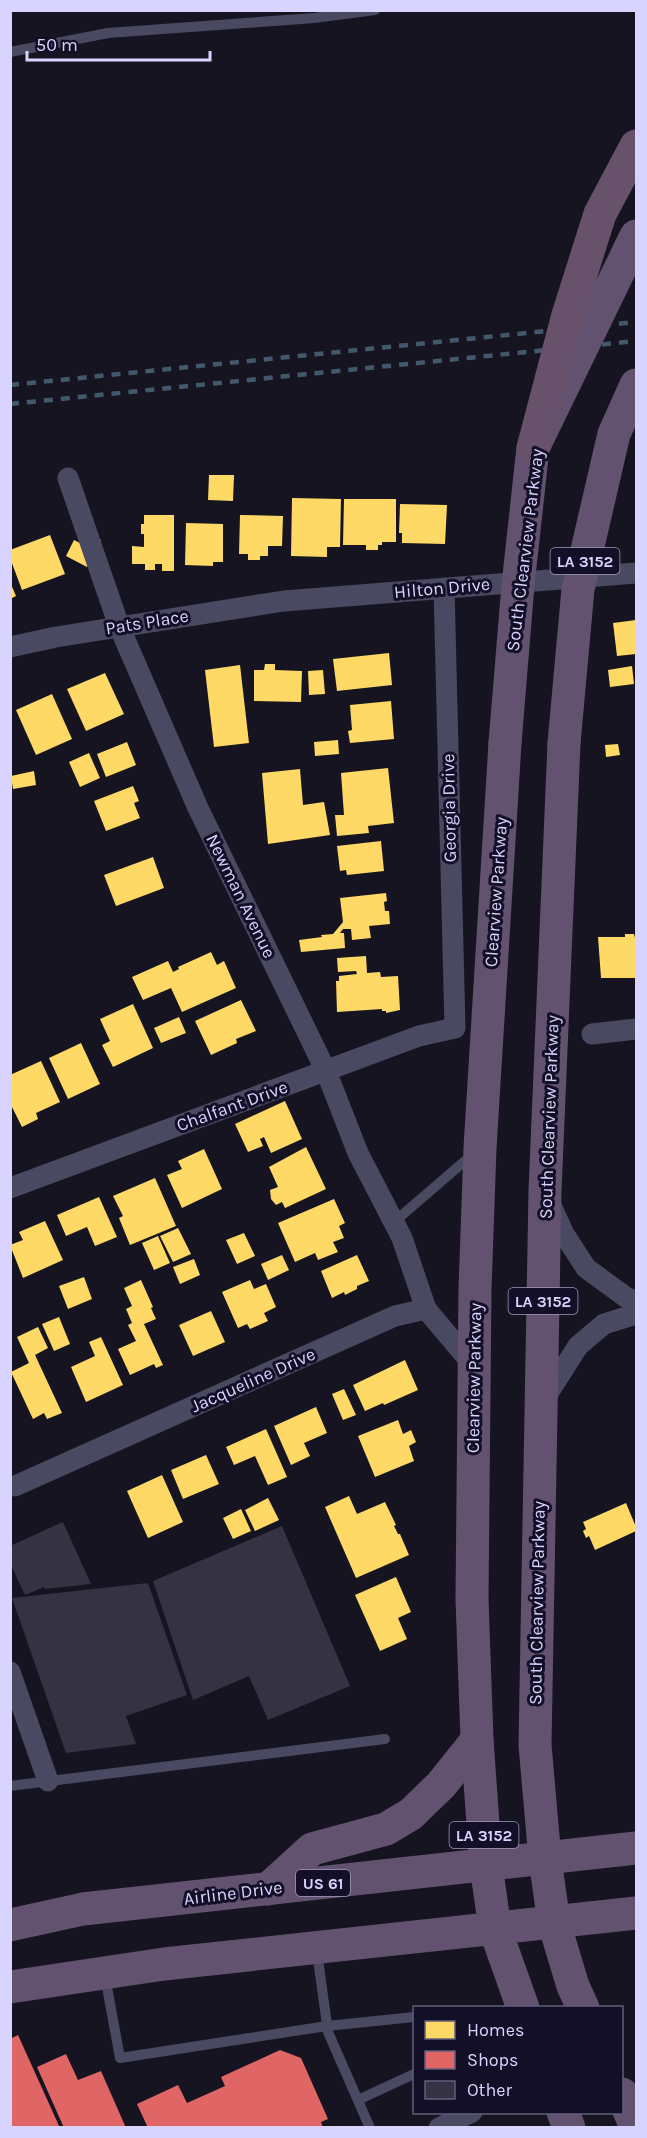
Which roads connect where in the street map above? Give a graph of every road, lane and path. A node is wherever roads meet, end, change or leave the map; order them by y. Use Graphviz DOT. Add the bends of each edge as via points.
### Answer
graph roads {
  1 [pos="375,10"];
  2 [pos="10,52"];
  3 [pos="636,146"];
  4 [pos="636,236"];
  5 [pos="636,385"];
  6 [pos="533,448"];
  7 [pos="68,478"];
  8 [pos="636,573"];
  9 [pos="444,588"];
  10 [pos="284,601"];
  11 [pos="119,626"];
  12 [pos="10,647"];
  13 [pos="505,743"];
  14 [pos="455,1028"];
  15 [pos="636,1029"];
  16 [pos="592,1034"];
  17 [pos="326,1071"];
  18 [pos="480,1148"];
  19 [pos="10,1188"];
  20 [pos="545,1191"];
  21 [pos="394,1222"];
  22 [pos="636,1301"];
  23 [pos="426,1309"];
  24 [pos="636,1314"];
  25 [pos="474,1366"];
  26 [pos="542,1404"];
  27 [pos="15,1486"];
  28 [pos="10,1672"];
  29 [pos="385,1739"];
  30 [pos="477,1740"];
  31 [pos="48,1781"];
  32 [pos="10,1786"];
  33 [pos="636,1848"];
  34 [pos="545,1859"];
  35 [pos="486,1865"];
  36 [pos="268,1888"];
  37 [pos="636,1913"];
  38 [pos="554,1923"];
  39 [pos="10,1925"];
  40 [pos="495,1929"];
  41 [pos="316,1948"];
  42 [pos="105,1973"];
  43 [pos="10,1987"];
  44 [pos="523,2006"];
  45 [pos="583,2006"];
  46 [pos="413,2017"];
  47 [pos="327,2026"];
  48 [pos="413,2074"];
  49 [pos="623,2098"];
  50 [pos="358,2100"];
  51 [pos="466,2119"];
  52 [pos="370,2127"];
  53 [pos="438,2127"];
  54 [pos="636,2127"];
  1 -- 2 [label="lane" via="108,33"];
  3 -- 6 [label="highway, bridge" via="600,214"];
  4 -- 6 [label="highway, South Clearview Parkway / LA 3152, bridge"];
  5 -- 20 [label="highway, South Clearview Parkway / LA 3152, bridge" via="614,434 578,589 564,743"];
  6 -- 13 [label="highway, South Clearview Parkway / LA 3152, bridge"];
  7 -- 11 [label="street, Newman Avenue"];
  8 -- 9 [label="street, Hilton Drive"];
  9 -- 10 [label="street, Hilton Drive"];
  9 -- 14 [label="street, Georgia Drive"];
  10 -- 11 [label="street, Pats Place"];
  11 -- 12 [label="street, Pats Place"];
  11 -- 17 [label="street, Newman Avenue" via="198,808"];
  13 -- 18 [label="highway, Clearview Parkway / LA 3152"];
  14 -- 17 [label="street, Chalfant Drive" via="419,1036"];
  15 -- 16 [label="street"];
  17 -- 19 [label="street, Chalfant Drive"];
  17 -- 21 [label="street, Newman Avenue" via="358,1153"];
  18 -- 21 [label="lane"];
  18 -- 25 [label="highway, Clearview Parkway / LA 3152"];
  20 -- 22 [label="street" via="564,1234 586,1268"];
  20 -- 26 [label="highway, South Clearview Parkway / LA 3152"];
  21 -- 23 [label="street, Newman Avenue"];
  23 -- 25 [label="street"];
  23 -- 27 [label="street, Jacqueline Drive" via="395,1316"];
  24 -- 26 [label="street" via="604,1324 578,1346"];
  25 -- 30 [label="highway, Clearview Parkway / LA 3152" via="472,1599"];
  26 -- 34 [label="highway, South Clearview Parkway / LA 3152" via="535,1744"];
  28 -- 31 [label="street"];
  29 -- 31 [label="lane"];
  30 -- 35 [label="highway, Clearview Parkway / LA 3152"];
  30 -- 36 [label="highway" via="441,1785 411,1814 386,1829 312,1850"];
  31 -- 32 [label="lane"];
  33 -- 34 [label="highway, Airline Drive / US 61"];
  34 -- 35 [label="highway, Airline Drive / US 61"];
  34 -- 38 [label="highway, LA 3152"];
  35 -- 36 [label="highway, Airline Drive / US 61"];
  35 -- 40 [label="highway, Clearview Parkway / LA 3152"];
  36 -- 39 [label="highway, Airline Drive / US 61" via="83,1909"];
  37 -- 38 [label="highway"];
  38 -- 40 [label="highway"];
  38 -- 45 [label="highway, LA 3152"];
  40 -- 41 [label="highway"];
  40 -- 44 [label="highway, Clearview Parkway / LA 3152"];
  41 -- 42 [label="highway"];
  41 -- 47 [label="lane"];
  42 -- 43 [label="highway"];
  42 -- 47 [label="lane" via="120,2058"];
  46 -- 47 [label="lane"];
  47 -- 50 [label="lane"];
  48 -- 50 [label="lane"];
  49 -- 54 [label="highway"];
  50 -- 52 [label="lane"];
  51 -- 53 [label="street"];
}
